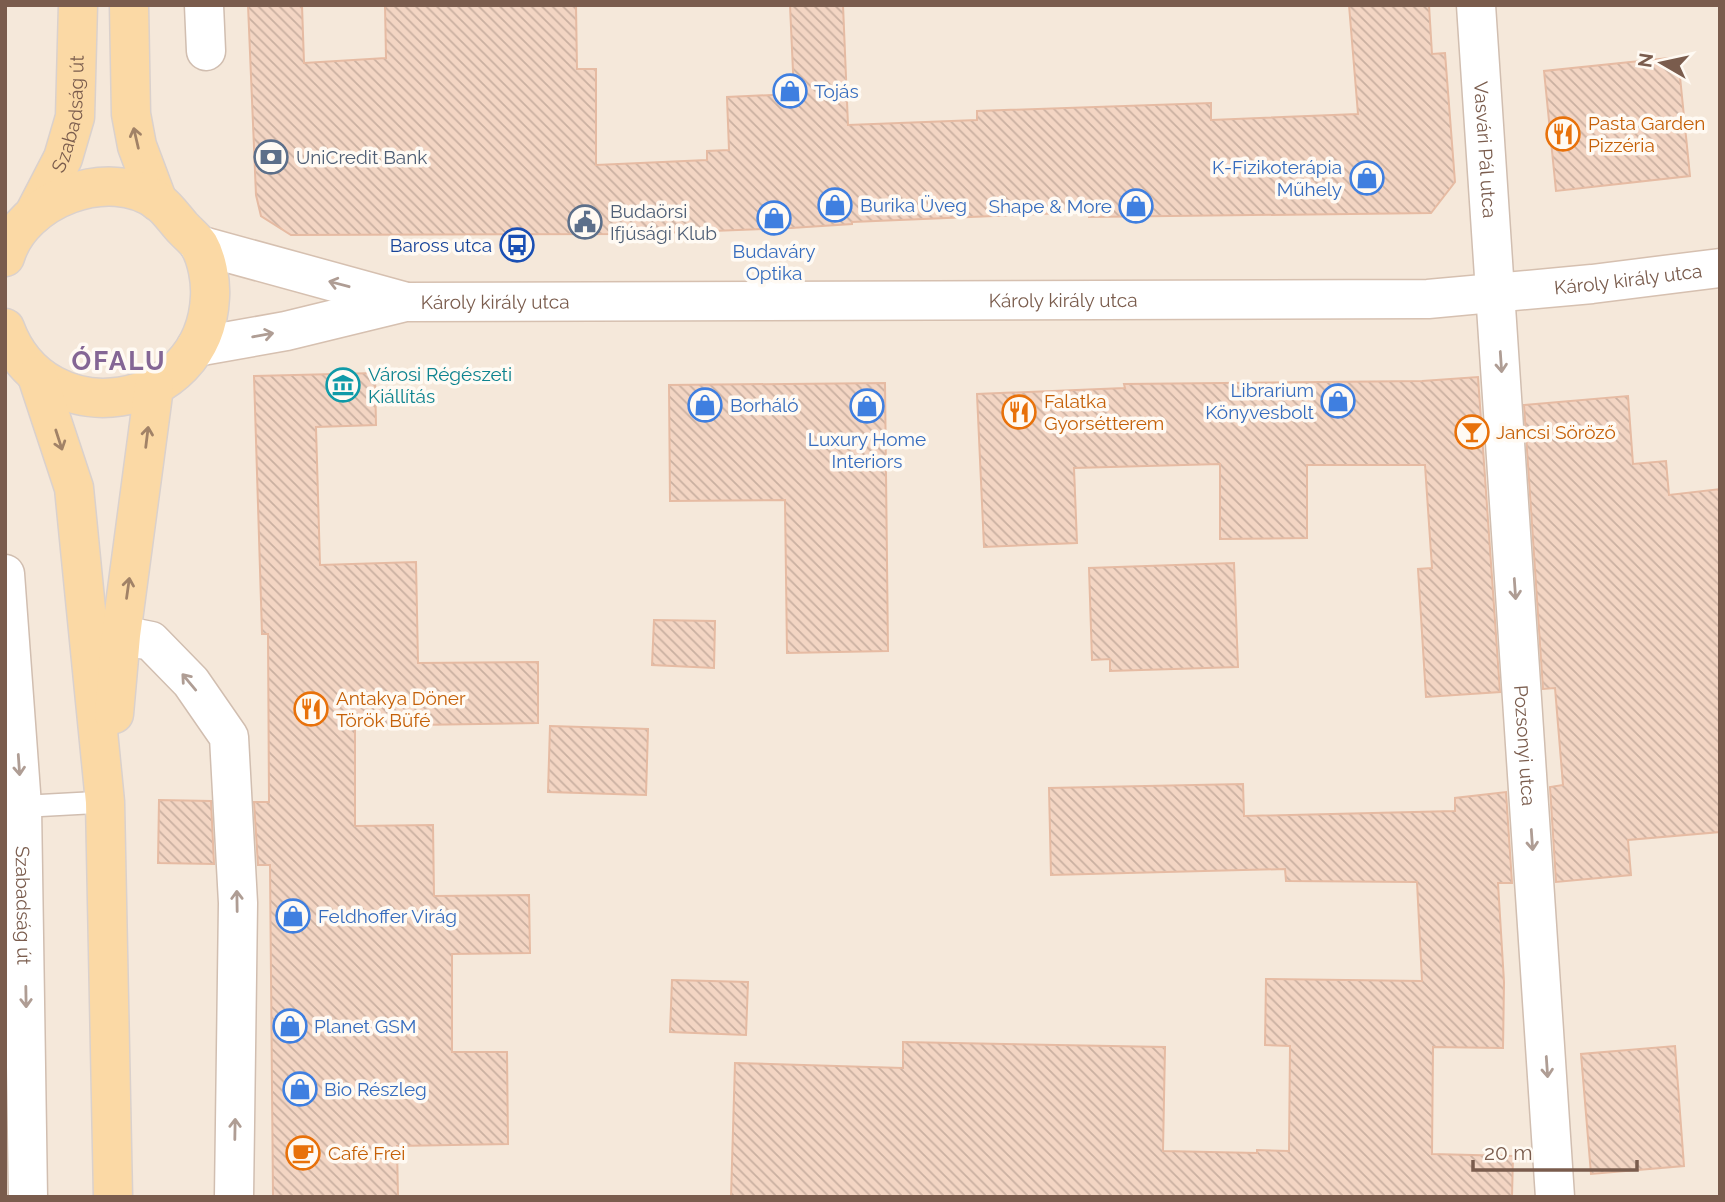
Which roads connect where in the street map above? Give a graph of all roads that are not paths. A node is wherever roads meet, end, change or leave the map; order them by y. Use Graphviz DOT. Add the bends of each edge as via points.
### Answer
graph roads {
  1 [pos="78,5"];
  2 [pos="129,5"];
  3 [pos="204,5"];
  4 [pos="1476,5"];
  5 [pos="206,51"];
  6 [pos="159,202"];
  7 [pos="34,214"];
  8 [pos="199,245"];
  9 [pos="5,257"];
  10 [pos="1720,268"];
  11 [pos="1497,294"];
  12 [pos="405,302"];
  13 [pos="5,328"];
  14 [pos="196,347"];
  15 [pos="37,376"];
  16 [pos="154,387"];
  17 [pos="5,574"];
  18 [pos="121,635"];
  19 [pos="105,802"];
  20 [pos="14,806"];
  21 [pos="28,1197"];
  22 [pos="113,1197"];
  23 [pos="234,1197"];
  24 [pos="1555,1197"];
  1 -- 7 [label="main road, Szabadság út" via="75,117 63,158"];
  6 -- 2 [label="main road, one-way" via="137,146 131,114"];
  3 -- 5 [label="street"];
  4 -- 11 [label="street, Vasvári Pál utca"];
  6 -- 7 [label="main road" via="134,191 107,187 68,194"];
  6 -- 8 [label="main road"];
  7 -- 9 [label="main road"];
  12 -- 8 [label="street, Károly király utca, one-way"];
  8 -- 14 [label="main road" via="208,270 210,296"];
  10 -- 11 [label="street, Károly király utca"];
  11 -- 12 [label="street, Károly király utca" via="1428,299"];
  11 -- 24 [label="street, Pozsonyi utca, one-way"];
  14 -- 12 [label="street, Károly király utca, one-way"];
  13 -- 15 [label="main road" via="21,359"];
  14 -- 16 [label="main road" via="177,370"];
  15 -- 16 [label="main road" via="74,395 94,398 135,395"];
  15 -- 19 [label="main road, one-way" via="74,488"];
  18 -- 16 [label="main road, one-way"];
  17 -- 20 [label="street, Szabadság út, one-way"];
  18 -- 19 [label="main road"];
  23 -- 18 [label="street, one-way" via="237,903 229,737 191,682 151,641"];
  19 -- 20 [label="lane"];
  19 -- 22 [label="main road"];
  20 -- 21 [label="street, Szabadság út, one-way"];
}
